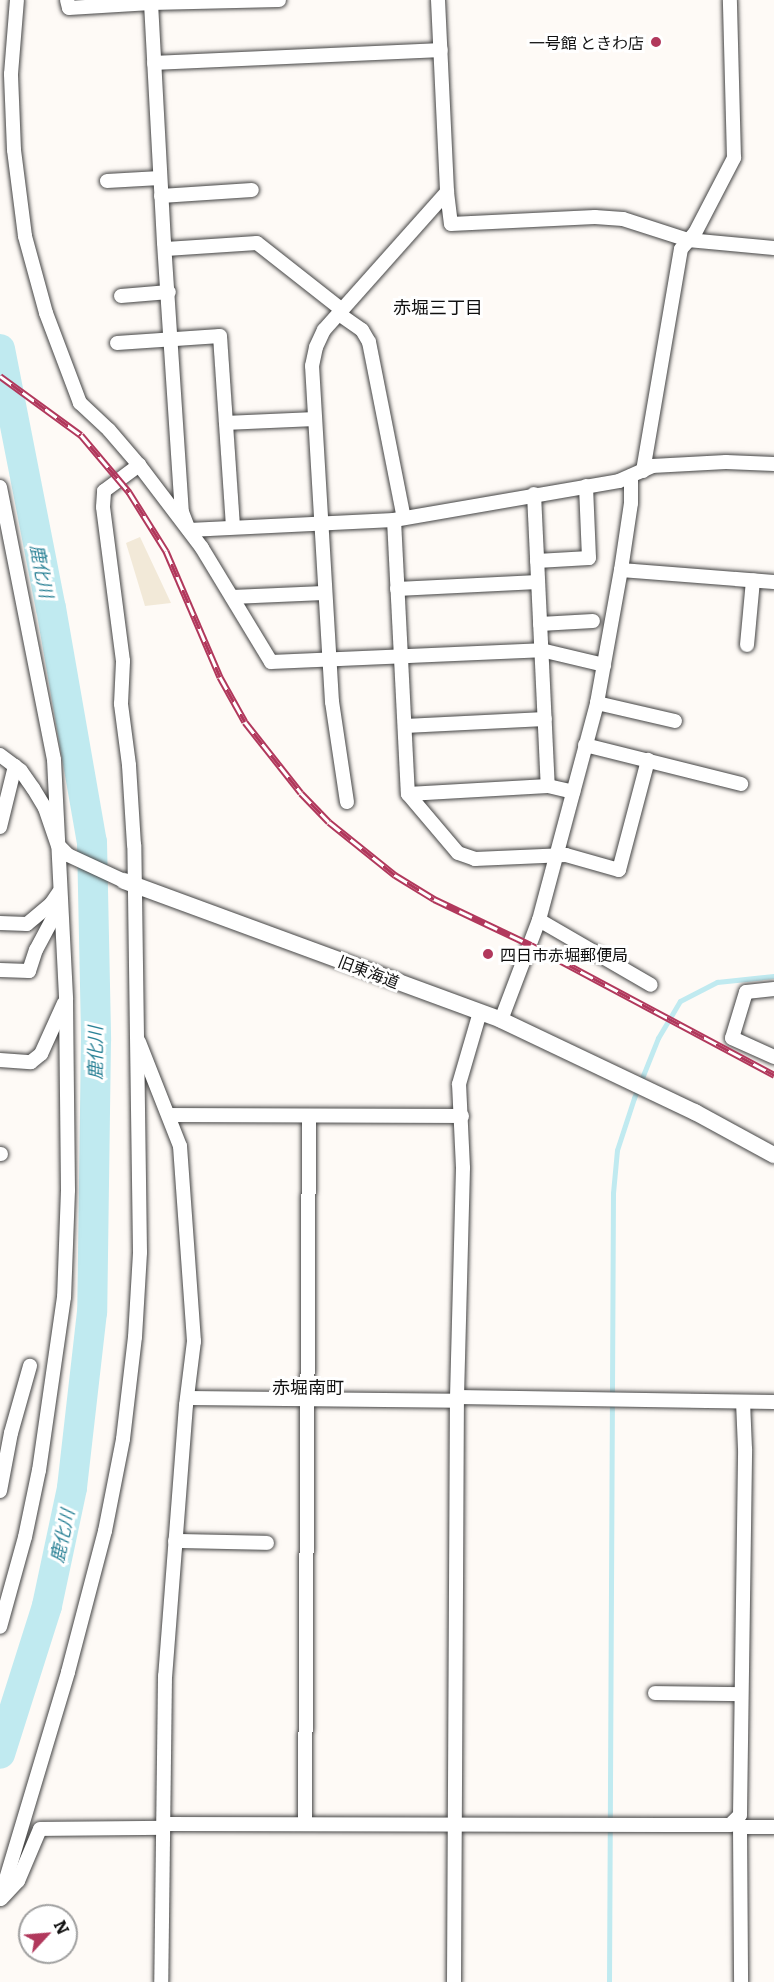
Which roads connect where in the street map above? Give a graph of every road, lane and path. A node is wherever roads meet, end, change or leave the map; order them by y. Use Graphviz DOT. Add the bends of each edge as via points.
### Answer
graph roads {
  1 [pos="17,0"];
  2 [pos="67,0"];
  3 [pos="279,0"];
  4 [pos="438,0"];
  5 [pos="730,0"];
  6 [pos="151,3"];
  7 [pos="441,50"];
  8 [pos="154,63"];
  9 [pos="160,178"];
  10 [pos="107,181"];
  11 [pos="252,190"];
  12 [pos="447,192"];
  13 [pos="161,196"];
  14 [pos="688,240"];
  15 [pos="774,248"];
  16 [pos="166,249"];
  17 [pos="169,292"];
  18 [pos="121,296"];
  19 [pos="341,312"];
  20 [pos="171,338"];
  21 [pos="117,343"];
  22 [pos="314,419"];
  23 [pos="226,423"];
  24 [pos="774,464"];
  25 [pos="139,465"];
  26 [pos="637,473"];
  27 [pos="586,486"];
  28 [pos="0,487"];
  29 [pos="534,494"];
  30 [pos="399,519"];
  31 [pos="320,523"];
  32 [pos="234,527"];
  33 [pos="189,530"];
  34 [pos="537,561"];
  35 [pos="621,570"];
  36 [pos="753,580"];
  37 [pos="538,582"];
  38 [pos="774,582"];
  39 [pos="397,589"];
  40 [pos="324,592"];
  41 [pos="232,597"];
  42 [pos="593,621"];
  43 [pos="540,624"];
  44 [pos="747,645"];
  45 [pos="542,650"];
  46 [pos="400,656"];
  47 [pos="329,658"];
  48 [pos="604,665"];
  49 [pos="597,703"];
  50 [pos="545,719"];
  51 [pos="675,721"];
  52 [pos="405,726"];
  53 [pos="585,745"];
  54 [pos="0,755"];
  55 [pos="648,760"];
  56 [pos="15,766"];
  57 [pos="741,784"];
  58 [pos="548,786"];
  59 [pos="573,792"];
  60 [pos="408,794"];
  61 [pos="347,802"];
  62 [pos="0,827"];
  63 [pos="63,850"];
  64 [pos="555,855"];
  65 [pos="128,882"];
  66 [pos="61,896"];
  67 [pos="539,920"];
  68 [pos="0,923"];
  69 [pos="0,970"];
  70 [pos="651,985"];
  71 [pos="774,989"];
  72 [pos="66,1000"];
  73 [pos="480,1012"];
  74 [pos="501,1020"];
  75 [pos="136,1038"];
  76 [pos="774,1057"];
  77 [pos="0,1060"];
  78 [pos="170,1114"];
  79 [pos="309,1116"];
  80 [pos="462,1116"];
  81 [pos="774,1155"];
  82 [pos="30,1366"];
  83 [pos="188,1398"];
  84 [pos="307,1399"];
  85 [pos="458,1399"];
  86 [pos="743,1402"];
  87 [pos="774,1402"];
  88 [pos="5,1433"];
  89 [pos="0,1491"];
  90 [pos="175,1541"];
  91 [pos="267,1543"];
  92 [pos="0,1627"];
  93 [pos="655,1693"];
  94 [pos="741,1694"];
  95 [pos="305,1824"];
  96 [pos="455,1824"];
  97 [pos="737,1824"];
  98 [pos="163,1826"];
  99 [pos="774,1827"];
  100 [pos="0,1899"];
  101 [pos="161,1982"];
  102 [pos="454,1982"];
  103 [pos="741,1982"];
  1 -- 25 [label="street" via="11,74 14,150 25,236 46,313 80,403"];
  2 -- 6 [label="street" via="69,8"];
  3 -- 6 [label="street"];
  4 -- 7 [label="street"];
  5 -- 14 [label="street" via="734,158"];
  6 -- 8 [label="street"];
  7 -- 8 [label="street"];
  7 -- 12 [label="street"];
  8 -- 9 [label="street"];
  9 -- 10 [label="street"];
  9 -- 13 [label="street"];
  11 -- 13 [label="street"];
  12 -- 14 [label="street" via="451,224 595,217 622,219"];
  12 -- 19 [label="street"];
  13 -- 16 [label="street"];
  14 -- 15 [label="street"];
  14 -- 26 [label="street" via="681,249"];
  16 -- 17 [label="street"];
  16 -- 19 [label="street" via="257,243"];
  17 -- 18 [label="street"];
  17 -- 20 [label="street"];
  19 -- 22 [label="street" via="324,330 316,347 312,377"];
  19 -- 30 [label="street" via="362,330 369,342"];
  20 -- 21 [label="street"];
  20 -- 23 [label="street" via="220,336"];
  20 -- 33 [label="street" via="182,512"];
  22 -- 23 [label="street"];
  22 -- 31 [label="street"];
  23 -- 32 [label="street"];
  24 -- 26 [label="street" via="652,466"];
  25 -- 33 [label="street"];
  25 -- 65 [label="street" via="104,491 103,507 123,661 121,704 134,845"];
  26 -- 27 [label="street" via="619,481"];
  26 -- 35 [label="street"];
  27 -- 29 [label="street"];
  27 -- 34 [label="street" via="589,558"];
  28 -- 63 [label="street" via="54,760"];
  29 -- 30 [label="street"];
  29 -- 34 [label="street"];
  30 -- 31 [label="street"];
  30 -- 39 [label="street"];
  31 -- 32 [label="street"];
  31 -- 40 [label="street"];
  32 -- 33 [label="street"];
  33 -- 41 [label="street"];
  34 -- 37 [label="street"];
  35 -- 36 [label="street"];
  35 -- 48 [label="street"];
  36 -- 38 [label="street"];
  36 -- 44 [label="street"];
  37 -- 39 [label="street"];
  37 -- 43 [label="street"];
  39 -- 46 [label="street"];
  40 -- 41 [label="street"];
  40 -- 47 [label="street"];
  41 -- 47 [label="street" via="272,662"];
  42 -- 43 [label="street"];
  43 -- 45 [label="street"];
  45 -- 46 [label="street"];
  45 -- 48 [label="street"];
  45 -- 50 [label="street"];
  46 -- 47 [label="street"];
  46 -- 52 [label="street"];
  47 -- 61 [label="street"];
  48 -- 49 [label="street"];
  49 -- 51 [label="street"];
  49 -- 53 [label="street"];
  50 -- 52 [label="street"];
  50 -- 58 [label="street"];
  52 -- 60 [label="street"];
  53 -- 55 [label="street"];
  53 -- 59 [label="street"];
  54 -- 56 [label="street"];
  55 -- 57 [label="street"];
  55 -- 64 [label="street" via="619,870"];
  56 -- 62 [label="street"];
  56 -- 63 [label="street" via="45,808"];
  58 -- 59 [label="street"];
  58 -- 60 [label="street"];
  59 -- 64 [label="street"];
  60 -- 64 [label="street" via="458,853 475,860"];
  63 -- 65 [label="street, 旧東海道"];
  63 -- 66 [label="street"];
  64 -- 67 [label="street"];
  65 -- 73 [label="street, 旧東海道"];
  65 -- 75 [label="street"];
  66 -- 68 [label="street" via="27,924"];
  66 -- 69 [label="street" via="29,971"];
  66 -- 72 [label="street"];
  67 -- 70 [label="street"];
  67 -- 74 [label="street"];
  71 -- 76 [label="street" via="746,992 732,1038"];
  72 -- 77 [label="street" via="41,1054 31,1062"];
  72 -- 92 [label="street" via="68,1190 64,1297 39,1470"];
  73 -- 74 [label="street, 旧東海道"];
  73 -- 80 [label="street" via="459,1084"];
  74 -- 81 [label="street, 旧東海道" via="627,1078"];
  75 -- 78 [label="street" via="144,1048"];
  75 -- 100 [label="street" via="140,1252 123,1439 91,1589"];
  78 -- 79 [label="street"];
  78 -- 83 [label="street" via="180,1146 193,1305"];
  79 -- 80 [label="street"];
  79 -- 84 [label="street"];
  80 -- 85 [label="street"];
  82 -- 88 [label="street"];
  83 -- 84 [label="street"];
  83 -- 90 [label="street"];
  84 -- 85 [label="street"];
  84 -- 95 [label="street"];
  85 -- 86 [label="street"];
  85 -- 96 [label="street"];
  86 -- 87 [label="street"];
  86 -- 94 [label="street"];
  88 -- 89 [label="street"];
  90 -- 91 [label="street"];
  90 -- 98 [label="street" via="165,1676"];
  93 -- 94 [label="street"];
  94 -- 97 [label="street"];
  95 -- 96 [label="street"];
  95 -- 98 [label="street"];
  96 -- 97 [label="street"];
  96 -- 102 [label="street"];
  97 -- 99 [label="street"];
  97 -- 103 [label="street"];
  98 -- 100 [label="street" via="40,1829 18,1881"];
  98 -- 101 [label="street"];
}
